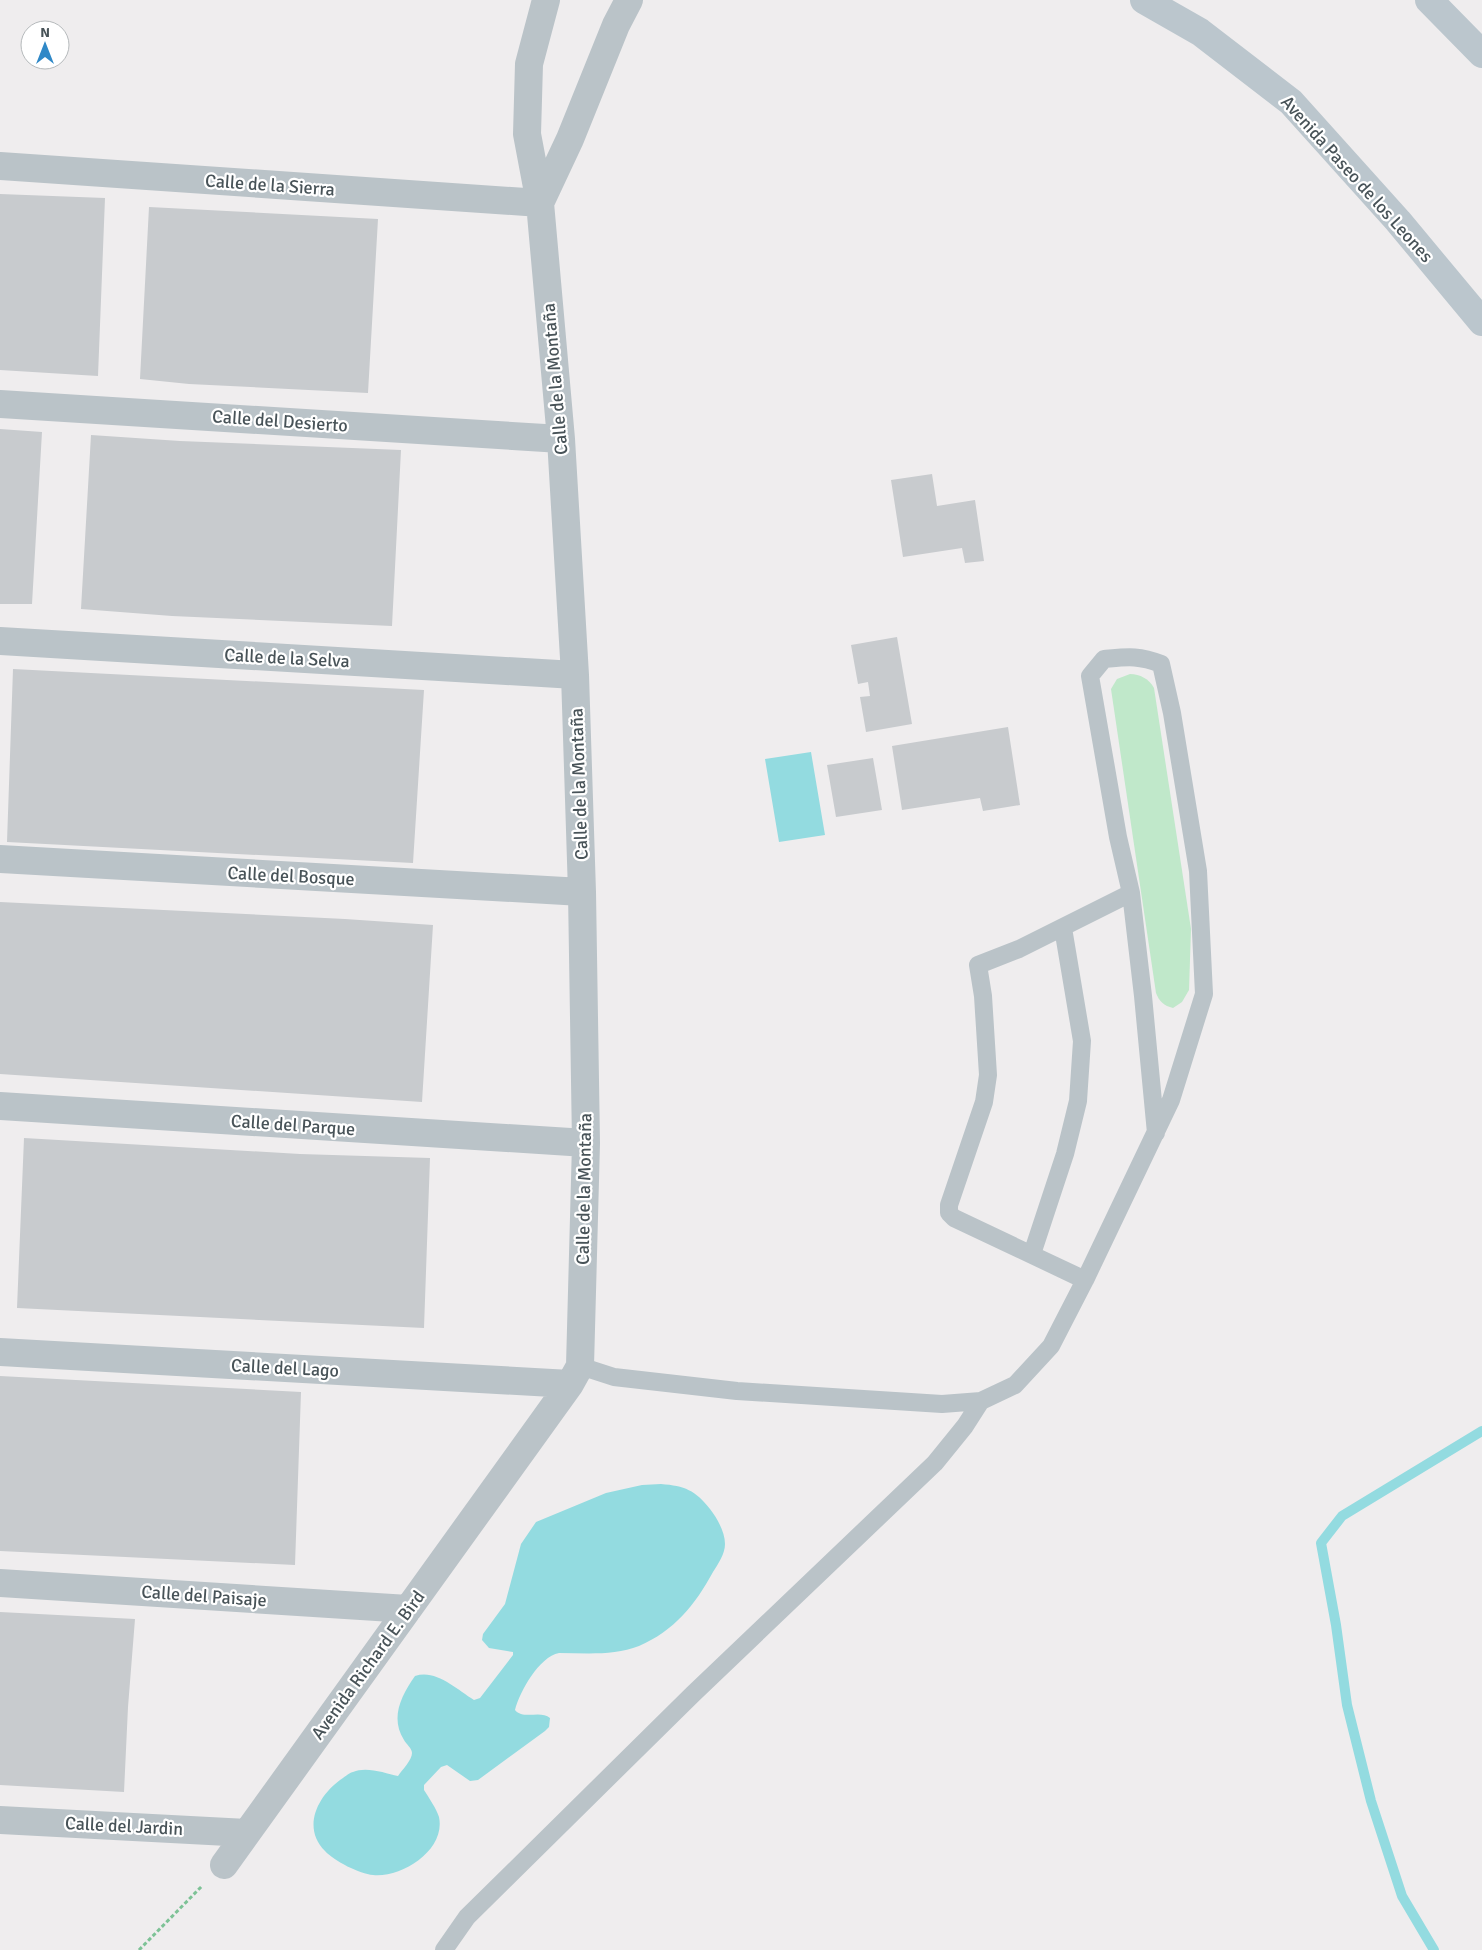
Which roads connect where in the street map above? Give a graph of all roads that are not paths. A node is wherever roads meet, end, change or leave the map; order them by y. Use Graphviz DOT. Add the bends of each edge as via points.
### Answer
graph roads {
  1 [pos="546,0"];
  2 [pos="629,0"];
  3 [pos="1144,0"];
  4 [pos="1429,0"];
  5 [pos="1482,54"];
  6 [pos="0,166"];
  7 [pos="540,203"];
  8 [pos="1482,322"];
  9 [pos="0,404"];
  10 [pos="561,439"];
  11 [pos="0,641"];
  12 [pos="575,675"];
  13 [pos="0,860"];
  14 [pos="582,892"];
  15 [pos="1131,893"];
  16 [pos="1063,928"];
  17 [pos="0,1106"];
  18 [pos="1156,1133"];
  19 [pos="586,1143"];
  20 [pos="1032,1254"];
  21 [pos="1085,1280"];
  22 [pos="0,1352"];
  23 [pos="575,1375"];
  24 [pos="981,1401"];
  25 [pos="0,1583"];
  26 [pos="408,1609"];
  27 [pos="0,1820"];
  28 [pos="248,1832"];
  29 [pos="224,1865"];
  30 [pos="444,1950"];
  1 -- 7 [label="street, Calle de la Montaña" via="529,64 527,134"];
  2 -- 7 [label="street"];
  3 -- 8 [label="main road, Avenida Paseo de los Leones" via="1200,32 1291,102 1398,221"];
  4 -- 5 [label="main road"];
  6 -- 7 [label="street, Calle de la Sierra"];
  7 -- 10 [label="street, Calle de la Montaña"];
  9 -- 10 [label="street, Calle del Desierto"];
  10 -- 12 [label="street, Calle de la Montaña"];
  11 -- 12 [label="street, Calle de la Selva"];
  12 -- 14 [label="street, Calle de la Montaña"];
  13 -- 14 [label="street, Calle del Bosque"];
  14 -- 19 [label="street, Calle de la Montaña"];
  15 -- 16 [label="lane"];
  15 -- 18 [label="lane"];
  15 -- 18 [label="lane" via="1090,676 1104,659 1142,657 1161,664 1172,713 1198,871 1204,994 1171,1100"];
  16 -- 20 [label="lane" via="1082,1041 1078,1101 1065,1154"];
  16 -- 20 [label="lane" via="978,965 988,1075 984,1102 949,1205 949,1213 954,1218"];
  17 -- 19 [label="street, Calle del Parque"];
  18 -- 21 [label="lane"];
  19 -- 23 [label="street, Calle de la Montaña"];
  20 -- 21 [label="lane"];
  21 -- 24 [label="lane" via="1051,1346 1015,1385"];
  22 -- 23 [label="street, Calle del Lago"];
  23 -- 24 [label="lane" via="738,1391 942,1404"];
  23 -- 26 [label="street, Avenida Richard E. Bird"];
  24 -- 30 [label="lane" via="934,1463 467,1917"];
  25 -- 26 [label="street, Calle del Paisaje"];
  26 -- 28 [label="street, Avenida Richard E. Bird"];
  27 -- 28 [label="street, Calle del Jardin"];
  28 -- 29 [label="street, Avenida Richard E. Bird"];
}
